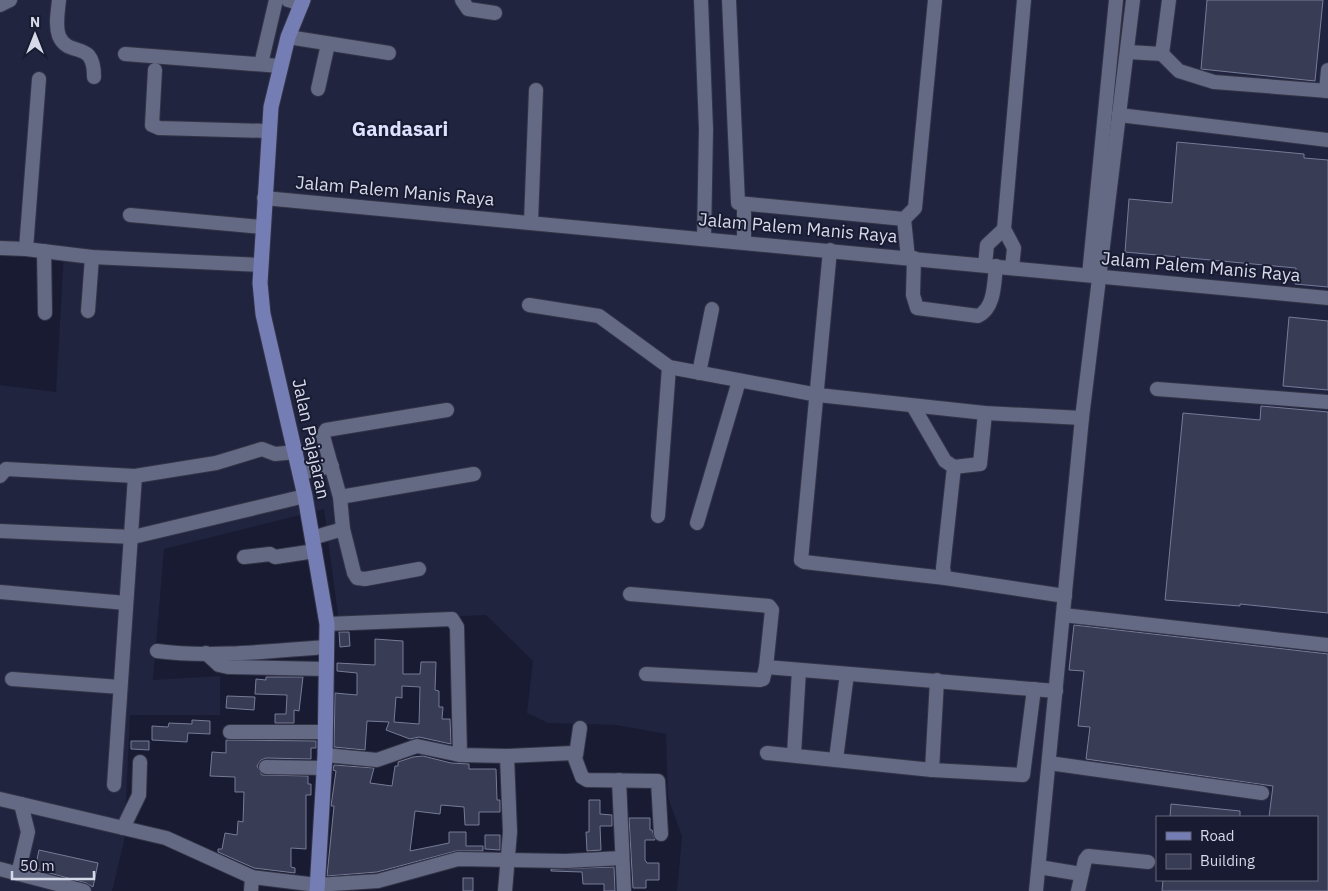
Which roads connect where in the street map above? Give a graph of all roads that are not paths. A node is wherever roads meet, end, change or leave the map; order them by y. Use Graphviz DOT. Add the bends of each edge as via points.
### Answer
graph roads {
  1 [pos="10,0"];
  2 [pos="59,0"];
  3 [pos="276,0"];
  4 [pos="462,0"];
  5 [pos="701,0"];
  6 [pos="729,0"];
  7 [pos="935,0"];
  8 [pos="1024,0"];
  9 [pos="1116,0"];
  10 [pos="1133,0"];
  11 [pos="1169,0"];
  12 [pos="297,1"];
  13 [pos="0,5"];
  14 [pos="495,13"];
  15 [pos="288,38"];
  16 [pos="328,44"];
  17 [pos="1128,52"];
  18 [pos="389,53"];
  19 [pos="126,54"];
  20 [pos="1162,54"];
  21 [pos="261,64"];
  22 [pos="280,66"];
  23 [pos="156,70"];
  24 [pos="1328,70"];
  25 [pos="94,77"];
  26 [pos="39,79"];
  27 [pos="318,89"];
  28 [pos="536,90"];
  29 [pos="1327,91"];
  30 [pos="1119,115"];
  31 [pos="268,131"];
  32 [pos="1328,140"];
  33 [pos="264,198"];
  34 [pos="744,205"];
  35 [pos="130,215"];
  36 [pos="904,218"];
  37 [pos="531,222"];
  38 [pos="262,227"];
  39 [pos="1004,229"];
  40 [pos="704,238"];
  41 [pos="744,242"];
  42 [pos="0,248"];
  43 [pos="26,249"];
  44 [pos="830,250"];
  45 [pos="44,251"];
  46 [pos="92,257"];
  47 [pos="911,258"];
  48 [pos="260,265"];
  49 [pos="991,265"];
  50 [pos="1012,268"];
  51 [pos="1094,276"];
  52 [pos="1328,298"];
  53 [pos="530,305"];
  54 [pos="712,309"];
  55 [pos="88,312"];
  56 [pos="45,313"];
  57 [pos="669,367"];
  58 [pos="699,372"];
  59 [pos="739,381"];
  60 [pos="1158,389"];
  61 [pos="818,395"];
  62 [pos="1328,402"];
  63 [pos="913,406"];
  64 [pos="446,410"];
  65 [pos="985,413"];
  66 [pos="1082,418"];
  67 [pos="296,452"];
  68 [pos="332,466"];
  69 [pos="954,467"];
  70 [pos="301,473"];
  71 [pos="474,474"];
  72 [pos="0,476"];
  73 [pos="135,476"];
  74 [pos="305,496"];
  75 [pos="340,497"];
  76 [pos="658,516"];
  77 [pos="697,523"];
  78 [pos="343,530"];
  79 [pos="0,531"];
  80 [pos="133,537"];
  81 [pos="313,545"];
  82 [pos="244,557"];
  83 [pos="419,569"];
  84 [pos="945,578"];
  85 [pos="0,592"];
  86 [pos="630,594"];
  87 [pos="1065,596"];
  88 [pos="126,603"];
  89 [pos="1063,615"];
  90 [pos="327,624"];
  91 [pos="1328,644"];
  92 [pos="326,646"];
  93 [pos="157,651"];
  94 [pos="206,652"];
  95 [pos="766,667"];
  96 [pos="326,669"];
  97 [pos="799,670"];
  98 [pos="646,674"];
  99 [pos="847,674"];
  100 [pos="12,679"];
  101 [pos="937,680"];
  102 [pos="120,687"];
  103 [pos="1034,689"];
  104 [pos="1056,691"];
  105 [pos="580,728"];
  106 [pos="230,732"];
  107 [pos="325,732"];
  108 [pos="767,753"];
  109 [pos="794,754"];
  110 [pos="460,755"];
  111 [pos="576,755"];
  112 [pos="508,756"];
  113 [pos="836,759"];
  114 [pos="140,762"];
  115 [pos="324,762"];
  116 [pos="1049,763"];
  117 [pos="266,767"];
  118 [pos="932,770"];
  119 [pos="619,780"];
  120 [pos="114,785"];
  121 [pos="1262,793"];
  122 [pos="0,799"];
  123 [pos="21,804"];
  124 [pos="124,828"];
  125 [pos="661,834"];
  126 [pos="622,858"];
  127 [pos="507,859"];
  128 [pos="1148,862"];
  129 [pos="1039,867"];
  130 [pos="0,869"];
  131 [pos="18,874"];
  132 [pos="1081,874"];
  133 [pos="251,884"];
  134 [pos="317,888"];
  135 [pos="84,891"];
  136 [pos="505,891"];
  137 [pos="624,891"];
  138 [pos="1036,891"];
  139 [pos="1078,891"];
  1 -- 13 [label="street"];
  2 -- 25 [label="street" via="57,29 60,38 91,56"];
  3 -- 21 [label="street"];
  4 -- 14 [label="street" via="468,9"];
  5 -- 40 [label="street" via="706,129"];
  6 -- 34 [label="street" via="737,198 738,203"];
  7 -- 36 [label="street" via="915,208"];
  8 -- 39 [label="street"];
  9 -- 51 [label="street"];
  10 -- 17 [label="street"];
  11 -- 20 [label="street"];
  12 -- 15 [label="main road, Jalan Pajajaran"];
  15 -- 16 [label="street"];
  15 -- 22 [label="main road, Jalan Pajajaran"];
  16 -- 18 [label="street"];
  16 -- 27 [label="street"];
  17 -- 20 [label="street"];
  17 -- 30 [label="street"];
  19 -- 21 [label="street"];
  20 -- 29 [label="street" via="1178,71 1214,82"];
  21 -- 22 [label="street"];
  22 -- 31 [label="main road, Jalan Pajajaran"];
  23 -- 31 [label="street" via="152,125 159,128"];
  24 -- 29 [label="street"];
  26 -- 43 [label="street"];
  28 -- 37 [label="street"];
  30 -- 32 [label="street"];
  30 -- 51 [label="street"];
  31 -- 33 [label="main road, Jalan Pajajaran"];
  33 -- 37 [label="street, Jalam Palem Manis Raya"];
  33 -- 38 [label="main road, Jalan Pajajaran"];
  34 -- 36 [label="street"];
  34 -- 41 [label="street"];
  35 -- 38 [label="street"];
  36 -- 47 [label="street"];
  37 -- 40 [label="street, Jalam Palem Manis Raya"];
  38 -- 48 [label="main road, Jalan Pajajaran"];
  39 -- 49 [label="street" via="987,245"];
  39 -- 50 [label="street" via="1014,248"];
  40 -- 41 [label="street, Jalam Palem Manis Raya"];
  41 -- 44 [label="street, Jalam Palem Manis Raya"];
  42 -- 43 [label="street"];
  43 -- 45 [label="street"];
  44 -- 47 [label="street, Jalam Palem Manis Raya"];
  44 -- 61 [label="street"];
  45 -- 46 [label="street"];
  45 -- 56 [label="street"];
  46 -- 48 [label="street"];
  46 -- 55 [label="street"];
  47 -- 49 [label="street, Jalam Palem Manis Raya"];
  47 -- 49 [label="street" via="917,308 978,316 988,309"];
  48 -- 67 [label="main road, Jalan Pajajaran" via="263,314"];
  49 -- 50 [label="street, Jalam Palem Manis Raya"];
  50 -- 51 [label="street, Jalam Palem Manis Raya"];
  51 -- 52 [label="street, Jalam Palem Manis Raya"];
  51 -- 66 [label="street"];
  53 -- 57 [label="street" via="599,316"];
  54 -- 58 [label="street"];
  57 -- 58 [label="street"];
  57 -- 76 [label="street"];
  58 -- 59 [label="street"];
  59 -- 61 [label="street"];
  59 -- 77 [label="street"];
  60 -- 62 [label="street"];
  61 -- 63 [label="street"];
  61 -- 84 [label="street" via="801,560"];
  63 -- 65 [label="street"];
  63 -- 69 [label="street" via="945,460"];
  64 -- 68 [label="street" via="326,430 323,436"];
  65 -- 66 [label="street"];
  65 -- 69 [label="street" via="980,464"];
  66 -- 87 [label="street"];
  67 -- 70 [label="main road, Jalan Pajajaran"];
  67 -- 73 [label="street" via="275,454 255,450 216,463"];
  68 -- 70 [label="street"];
  68 -- 75 [label="street"];
  69 -- 84 [label="street" via="943,568"];
  70 -- 74 [label="main road, Jalan Pajajaran"];
  71 -- 75 [label="street"];
  72 -- 73 [label="street" via="6,470"];
  73 -- 80 [label="street"];
  74 -- 80 [label="street"];
  74 -- 81 [label="main road, Jalan Pajajaran"];
  75 -- 78 [label="street"];
  78 -- 81 [label="street"];
  78 -- 83 [label="street" via="357,578"];
  79 -- 80 [label="street"];
  80 -- 88 [label="street"];
  81 -- 82 [label="street" via="275,557 270,554"];
  81 -- 90 [label="main road, Jalan Pajajaran"];
  84 -- 87 [label="street"];
  85 -- 88 [label="street"];
  86 -- 95 [label="street" via="769,606 772,610"];
  87 -- 89 [label="street"];
  88 -- 102 [label="street"];
  89 -- 91 [label="street"];
  89 -- 104 [label="street"];
  90 -- 92 [label="main road, Jalan Pajajaran"];
  90 -- 110 [label="street" via="452,619 457,627"];
  92 -- 94 [label="street"];
  92 -- 96 [label="main road, Jalan Pajajaran"];
  93 -- 94 [label="street" via="176,654"];
  94 -- 96 [label="street" via="219,665 228,667"];
  95 -- 97 [label="street"];
  95 -- 98 [label="street" via="760,680"];
  96 -- 107 [label="main road, Jalan Pajajaran"];
  97 -- 99 [label="street"];
  97 -- 109 [label="street"];
  99 -- 101 [label="street"];
  99 -- 113 [label="street"];
  100 -- 102 [label="street"];
  101 -- 103 [label="street"];
  101 -- 118 [label="street"];
  102 -- 120 [label="street"];
  103 -- 104 [label="street"];
  103 -- 118 [label="street" via="1023,775"];
  104 -- 116 [label="street"];
  105 -- 111 [label="street"];
  106 -- 107 [label="street"];
  107 -- 115 [label="main road, Jalan Pajajaran"];
  108 -- 109 [label="street"];
  109 -- 113 [label="street"];
  110 -- 112 [label="street"];
  110 -- 115 [label="street" via="417,746 377,760"];
  111 -- 112 [label="street"];
  111 -- 119 [label="street" via="584,779"];
  112 -- 127 [label="street" via="510,832"];
  113 -- 118 [label="street"];
  114 -- 124 [label="street" via="139,795"];
  115 -- 117 [label="street"];
  115 -- 134 [label="main road, Jalan Pajajaran"];
  116 -- 121 [label="street"];
  116 -- 129 [label="street"];
  119 -- 125 [label="street" via="659,782"];
  119 -- 126 [label="street"];
  122 -- 123 [label="street"];
  123 -- 124 [label="street"];
  123 -- 131 [label="street" via="28,832"];
  124 -- 133 [label="street" via="166,838"];
  126 -- 127 [label="street" via="566,861"];
  126 -- 137 [label="street"];
  127 -- 134 [label="street" via="458,859 378,881"];
  127 -- 136 [label="street"];
  128 -- 132 [label="street" via="1088,856"];
  129 -- 132 [label="street"];
  129 -- 138 [label="street"];
  130 -- 131 [label="street"];
  131 -- 135 [label="street"];
  132 -- 139 [label="street"];
  133 -- 134 [label="street"];
}
